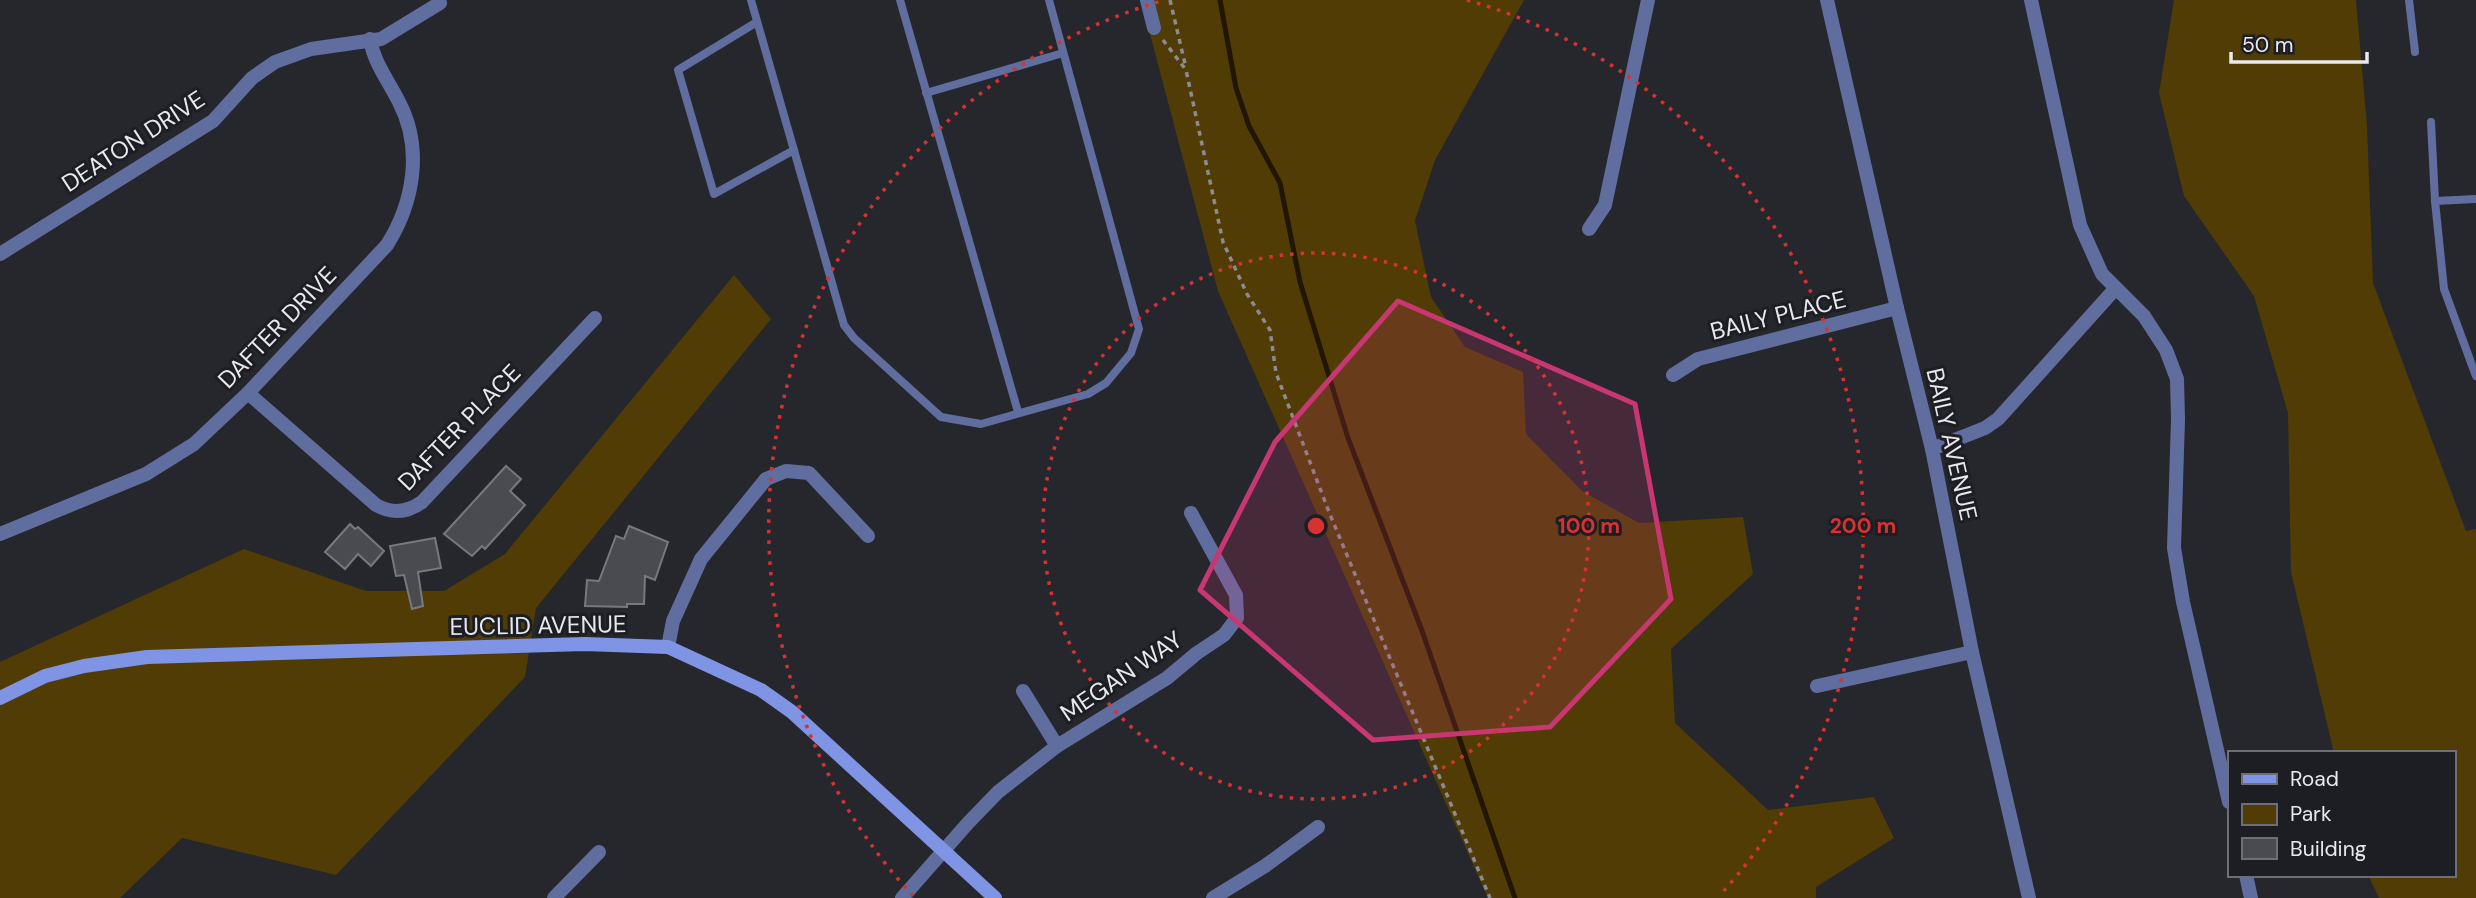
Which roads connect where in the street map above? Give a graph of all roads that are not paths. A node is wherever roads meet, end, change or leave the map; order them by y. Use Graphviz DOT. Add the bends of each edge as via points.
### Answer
graph roads {
  1 [pos="751,0"];
  2 [pos="900,0"];
  3 [pos="1049,0"];
  4 [pos="1147,0"];
  5 [pos="1648,0"];
  6 [pos="1827,0"];
  7 [pos="2031,0"];
  8 [pos="2409,0"];
  9 [pos="440,3"];
  10 [pos="757,22"];
  11 [pos="1154,28"];
  12 [pos="370,39"];
  13 [pos="2415,52"];
  14 [pos="1063,53"];
  15 [pos="926,93"];
  16 [pos="2431,122"];
  17 [pos="794,150"];
  18 [pos="2476,199"];
  19 [pos="2435,201"];
  20 [pos="1589,229"];
  21 [pos="0,254"];
  22 [pos="2115,289"];
  23 [pos="1897,308"];
  24 [pos="595,318"];
  25 [pos="1674,375"];
  26 [pos="2476,376"];
  27 [pos="248,393"];
  28 [pos="1017,412"];
  29 [pos="1932,449"];
  30 [pos="1191,513"];
  31 [pos="0,534"];
  32 [pos="868,536"];
  33 [pos="668,648"];
  34 [pos="1972,652"];
  35 [pos="1817,686"];
  36 [pos="1023,691"];
  37 [pos="0,698"];
  38 [pos="1056,746"];
  39 [pos="2228,798"];
  40 [pos="1318,827"];
  41 [pos="945,851"];
  42 [pos="599,852"];
  43 [pos="2246,877"];
  44 [pos="554,898"];
  45 [pos="902,898"];
  46 [pos="995,898"];
  47 [pos="1213,898"];
  48 [pos="2029,898"];
  49 [pos="2251,898"];
  1 -- 10 [label="lane"];
  2 -- 15 [label="lane"];
  3 -- 14 [label="lane"];
  4 -- 11 [label="street"];
  5 -- 20 [label="street" via="1605,205"];
  6 -- 23 [label="street, BAILY AVENUE"];
  7 -- 22 [label="street" via="2080,225 2102,274"];
  8 -- 13 [label="lane"];
  9 -- 12 [label="street, DEATON DRIVE" via="381,38"];
  10 -- 17 [label="lane"];
  10 -- 17 [label="lane" via="678,70 714,194"];
  12 -- 21 [label="street, DEATON DRIVE" via="311,49 275,62 252,78 213,121"];
  12 -- 27 [label="street, DAFTER DRIVE" via="382,74 402,108 413,145 412,180 404,214 387,245"];
  14 -- 15 [label="lane"];
  14 -- 28 [label="lane" via="1139,329 1131,354 1105,383 1088,394"];
  15 -- 28 [label="lane"];
  16 -- 19 [label="lane"];
  17 -- 28 [label="lane" via="844,324 854,338 941,417 981,424"];
  18 -- 19 [label="lane"];
  19 -- 26 [label="lane" via="2444,289"];
  22 -- 29 [label="street" via="1998,419"];
  22 -- 39 [label="street" via="2144,316 2166,350 2177,379 2174,548"];
  23 -- 25 [label="street, BAILY PLACE" via="1698,359"];
  23 -- 29 [label="street, BAILY AVENUE"];
  24 -- 27 [label="street, DAFTER PLACE" via="422,502 401,512 376,505"];
  27 -- 31 [label="street, DAFTER DRIVE" via="194,444 146,474"];
  29 -- 34 [label="street, BAILY AVENUE"];
  30 -- 38 [label="street, MEGAN WAY" via="1236,595 1237,618 1224,635 1167,678"];
  32 -- 33 [label="street" via="809,473 786,471 766,479 701,559 673,621"];
  33 -- 37 [label="main road, EUCLID AVENUE" via="585,644 147,657 45,676"];
  33 -- 41 [label="main road, EUCLID AVENUE" via="761,690 792,712"];
  34 -- 35 [label="street"];
  34 -- 48 [label="street, BAILY AVENUE"];
  36 -- 38 [label="street"];
  38 -- 41 [label="street, MEGAN WAY" via="999,792"];
  40 -- 47 [label="street"];
  41 -- 45 [label="street, MEGAN WAY"];
  41 -- 46 [label="main road, EUCLID AVENUE"];
  42 -- 44 [label="street"];
  43 -- 49 [label="street"];
}
